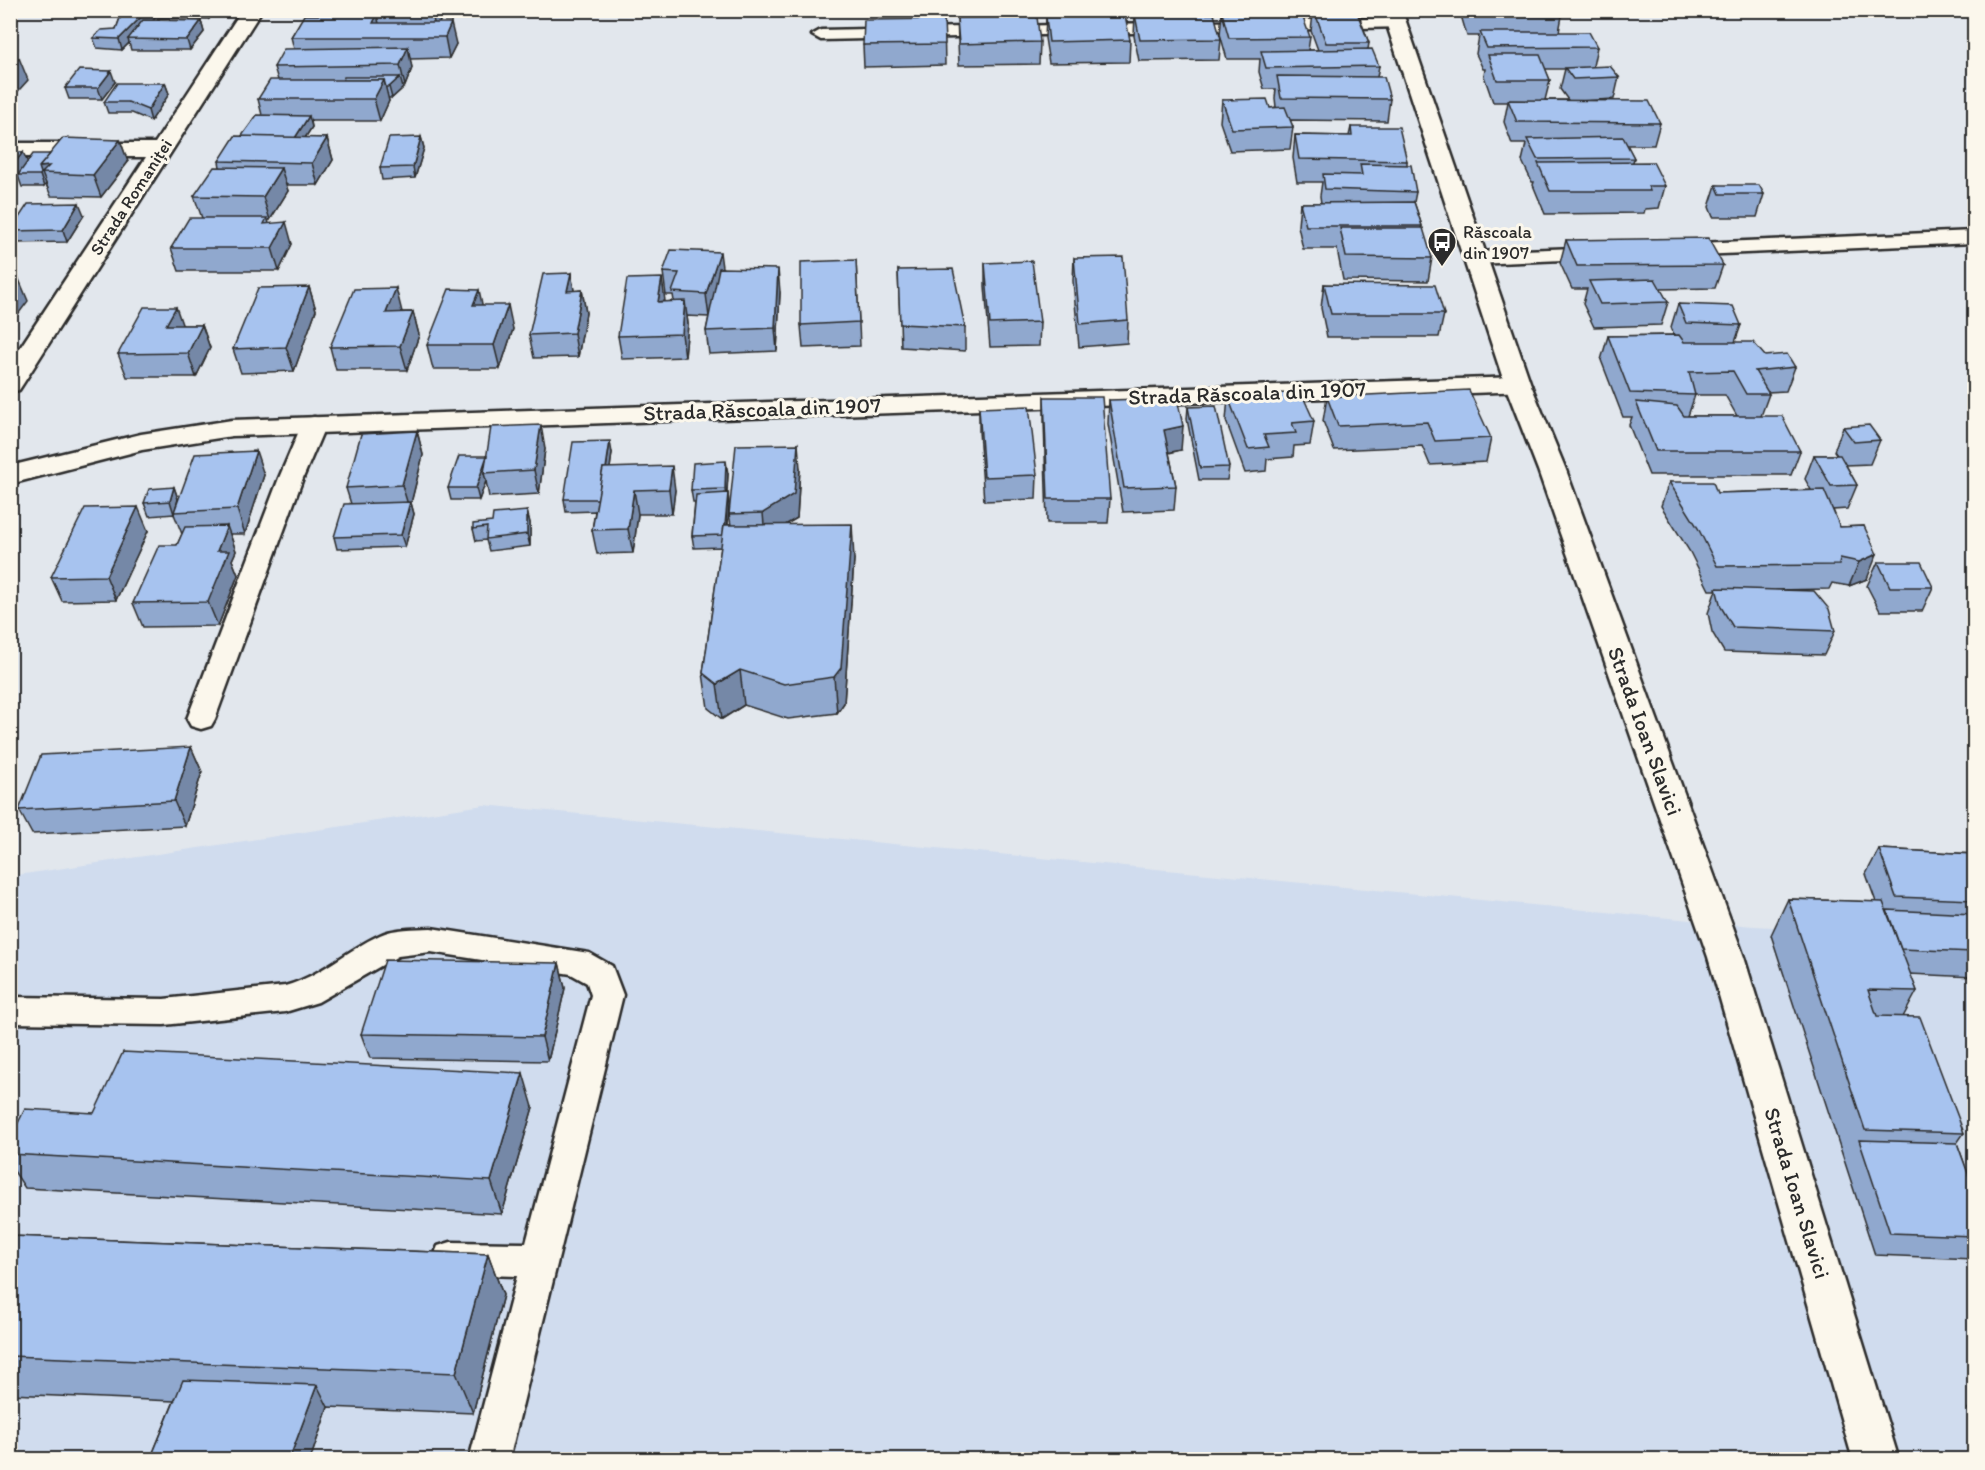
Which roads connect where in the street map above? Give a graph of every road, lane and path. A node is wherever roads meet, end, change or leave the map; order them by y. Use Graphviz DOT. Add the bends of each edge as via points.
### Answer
graph roads {
  1 [pos="252,10"];
  2 [pos="1395,17"];
  3 [pos="821,35"];
  4 [pos="10,150"];
  5 [pos="162,150"];
  6 [pos="1974,237"];
  7 [pos="1653,250"];
  8 [pos="1617,252"];
  9 [pos="1475,258"];
  10 [pos="10,384"];
  11 [pos="1518,385"];
  12 [pos="314,424"];
  13 [pos="10,475"];
  14 [pos="201,719"];
  15 [pos="10,1010"];
  16 [pos="422,1258"];
  17 [pos="540,1260"];
  18 [pos="489,1460"];
  19 [pos="1876,1460"];
  1 -- 5 [label="street, Strada Romaniței"];
  2 -- 3 [label="lane"];
  2 -- 9 [label="street, Strada Ioan Slavici"];
  4 -- 5 [label="street"];
  5 -- 10 [label="street, Strada Romaniței"];
  6 -- 7 [label="lane"];
  8 -- 9 [label="lane"];
  9 -- 11 [label="street, Strada Ioan Slavici"];
  11 -- 12 [label="street, Strada Răscoala din 1907"];
  11 -- 19 [label="street, Strada Ioan Slavici" via="1726,957"];
  12 -- 13 [label="street, Strada Răscoala din 1907" via="232,428 141,442"];
  12 -- 14 [label="lane"];
  15 -- 17 [label="lane" via="164,1012 285,999 307,993 391,944 431,940 578,962 601,975 607,995"];
  16 -- 17 [label="lane"];
  17 -- 18 [label="lane"];
}
